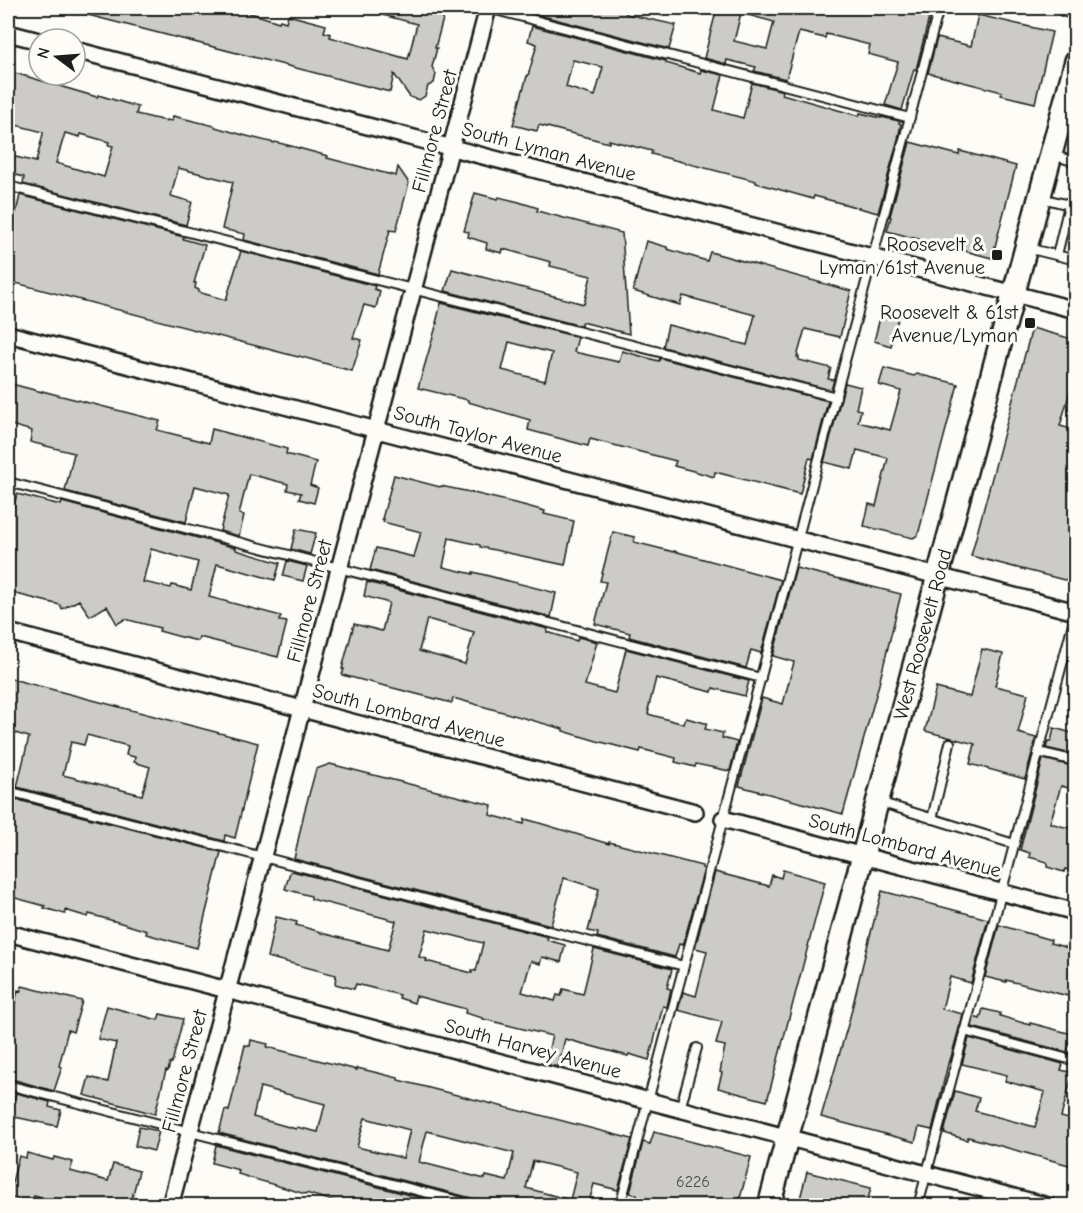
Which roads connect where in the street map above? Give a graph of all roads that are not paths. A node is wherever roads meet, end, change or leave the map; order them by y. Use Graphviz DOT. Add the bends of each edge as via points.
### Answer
graph roads {
  1 [pos="488,8"];
  2 [pos="939,8"];
  3 [pos="1065,8"];
  4 [pos="1076,10"];
  5 [pos="8,33"];
  6 [pos="27,38"];
  7 [pos="87,53"];
  8 [pos="1076,61"];
  9 [pos="910,118"];
  10 [pos="451,148"];
  11 [pos="1050,155"];
  12 [pos="1076,162"];
  13 [pos="8,186"];
  14 [pos="1039,197"];
  15 [pos="1072,205"];
  16 [pos="1026,247"];
  17 [pos="1057,255"];
  18 [pos="873,257"];
  19 [pos="1076,260"];
  20 [pos="413,290"];
  21 [pos="1013,294"];
  22 [pos="1076,310"];
  23 [pos="8,334"];
  24 [pos="836,397"];
  25 [pos="376,430"];
  26 [pos="8,482"];
  27 [pos="797,540"];
  28 [pos="339,568"];
  29 [pos="938,576"];
  30 [pos="1075,612"];
  31 [pos="8,632"];
  32 [pos="761,678"];
  33 [pos="302,709"];
  34 [pos="950,743"];
  35 [pos="1038,752"];
  36 [pos="1076,761"];
  37 [pos="8,790"];
  38 [pos="877,802"];
  39 [pos="695,812"];
  40 [pos="723,819"];
  41 [pos="932,819"];
  42 [pos="1014,844"];
  43 [pos="863,856"];
  44 [pos="262,857"];
  45 [pos="1001,892"];
  46 [pos="1076,912"];
  47 [pos="8,933"];
  48 [pos="684,966"];
  49 [pos="227,990"];
  50 [pos="964,1031"];
  51 [pos="698,1048"];
  52 [pos="1076,1061"];
  53 [pos="8,1085"];
  54 [pos="648,1100"];
  55 [pos="680,1108"];
  56 [pos="189,1132"];
  57 [pos="788,1137"];
  58 [pos="927,1173"];
  59 [pos="170,1206"];
  60 [pos="478,1206"];
  61 [pos="620,1206"];
  62 [pos="769,1206"];
  63 [pos="918,1206"];
  64 [pos="1048,1206"];
  1 -- 9 [label="lane"];
  1 -- 10 [label="street, Fillmore Street"];
  2 -- 9 [label="lane"];
  3 -- 4 [label="street"];
  5 -- 6 [label="street"];
  7 -- 10 [label="street, South Lyman Avenue"];
  8 -- 11 [label="main road, West Roosevelt Road"];
  9 -- 18 [label="lane"];
  10 -- 18 [label="street, South Lyman Avenue"];
  10 -- 20 [label="street, Fillmore Street"];
  11 -- 12 [label="lane"];
  11 -- 14 [label="main road, West Roosevelt Road"];
  13 -- 20 [label="lane"];
  14 -- 15 [label="lane"];
  14 -- 16 [label="main road, West Roosevelt Road"];
  15 -- 17 [label="lane"];
  16 -- 17 [label="lane"];
  16 -- 21 [label="main road, West Roosevelt Road"];
  17 -- 19 [label="lane"];
  18 -- 21 [label="street, South Lyman Avenue"];
  18 -- 24 [label="lane"];
  20 -- 24 [label="lane"];
  20 -- 25 [label="street, Fillmore Street"];
  21 -- 22 [label="street, South Lyman Avenue"];
  21 -- 29 [label="main road, West Roosevelt Road"];
  23 -- 25 [label="street, South Taylor Avenue"];
  24 -- 27 [label="lane"];
  25 -- 27 [label="street, South Taylor Avenue"];
  25 -- 28 [label="street, Fillmore Street"];
  26 -- 28 [label="lane"];
  27 -- 29 [label="street, South Taylor Avenue"];
  27 -- 32 [label="lane"];
  28 -- 32 [label="lane"];
  28 -- 33 [label="street, Fillmore Street"];
  29 -- 30 [label="street, South Taylor Avenue"];
  29 -- 38 [label="main road, West Roosevelt Road"];
  30 -- 35 [label="lane"];
  31 -- 33 [label="street, South Lombard Avenue"];
  32 -- 40 [label="lane"];
  33 -- 39 [label="street, South Lombard Avenue"];
  33 -- 44 [label="street, Fillmore Street"];
  34 -- 41 [label="lane"];
  35 -- 36 [label="lane"];
  35 -- 42 [label="lane"];
  37 -- 44 [label="lane"];
  38 -- 41 [label="lane"];
  38 -- 43 [label="main road, West Roosevelt Road"];
  40 -- 43 [label="street, South Lombard Avenue"];
  40 -- 48 [label="lane"];
  41 -- 42 [label="lane"];
  42 -- 45 [label="lane"];
  43 -- 45 [label="street, South Lombard Avenue"];
  43 -- 57 [label="main road, West Roosevelt Road"];
  44 -- 48 [label="lane"];
  44 -- 49 [label="street, Fillmore Street"];
  45 -- 46 [label="street, South Lombard Avenue"];
  45 -- 50 [label="lane"];
  47 -- 49 [label="street, South Harvey Avenue"];
  48 -- 54 [label="lane"];
  49 -- 54 [label="street, South Harvey Avenue"];
  49 -- 56 [label="street, Fillmore Street"];
  50 -- 52 [label="lane"];
  50 -- 58 [label="lane"];
  51 -- 55 [label="lane"];
  53 -- 56 [label="lane"];
  54 -- 55 [label="street, South Harvey Avenue"];
  54 -- 61 [label="lane"];
  55 -- 57 [label="street, South Harvey Avenue"];
  56 -- 59 [label="street, Fillmore Street"];
  56 -- 60 [label="lane"];
  57 -- 58 [label="street, South Harvey Avenue"];
  57 -- 62 [label="main road, West Roosevelt Road"];
  58 -- 63 [label="lane"];
  58 -- 64 [label="street, South Harvey Avenue"];
}
